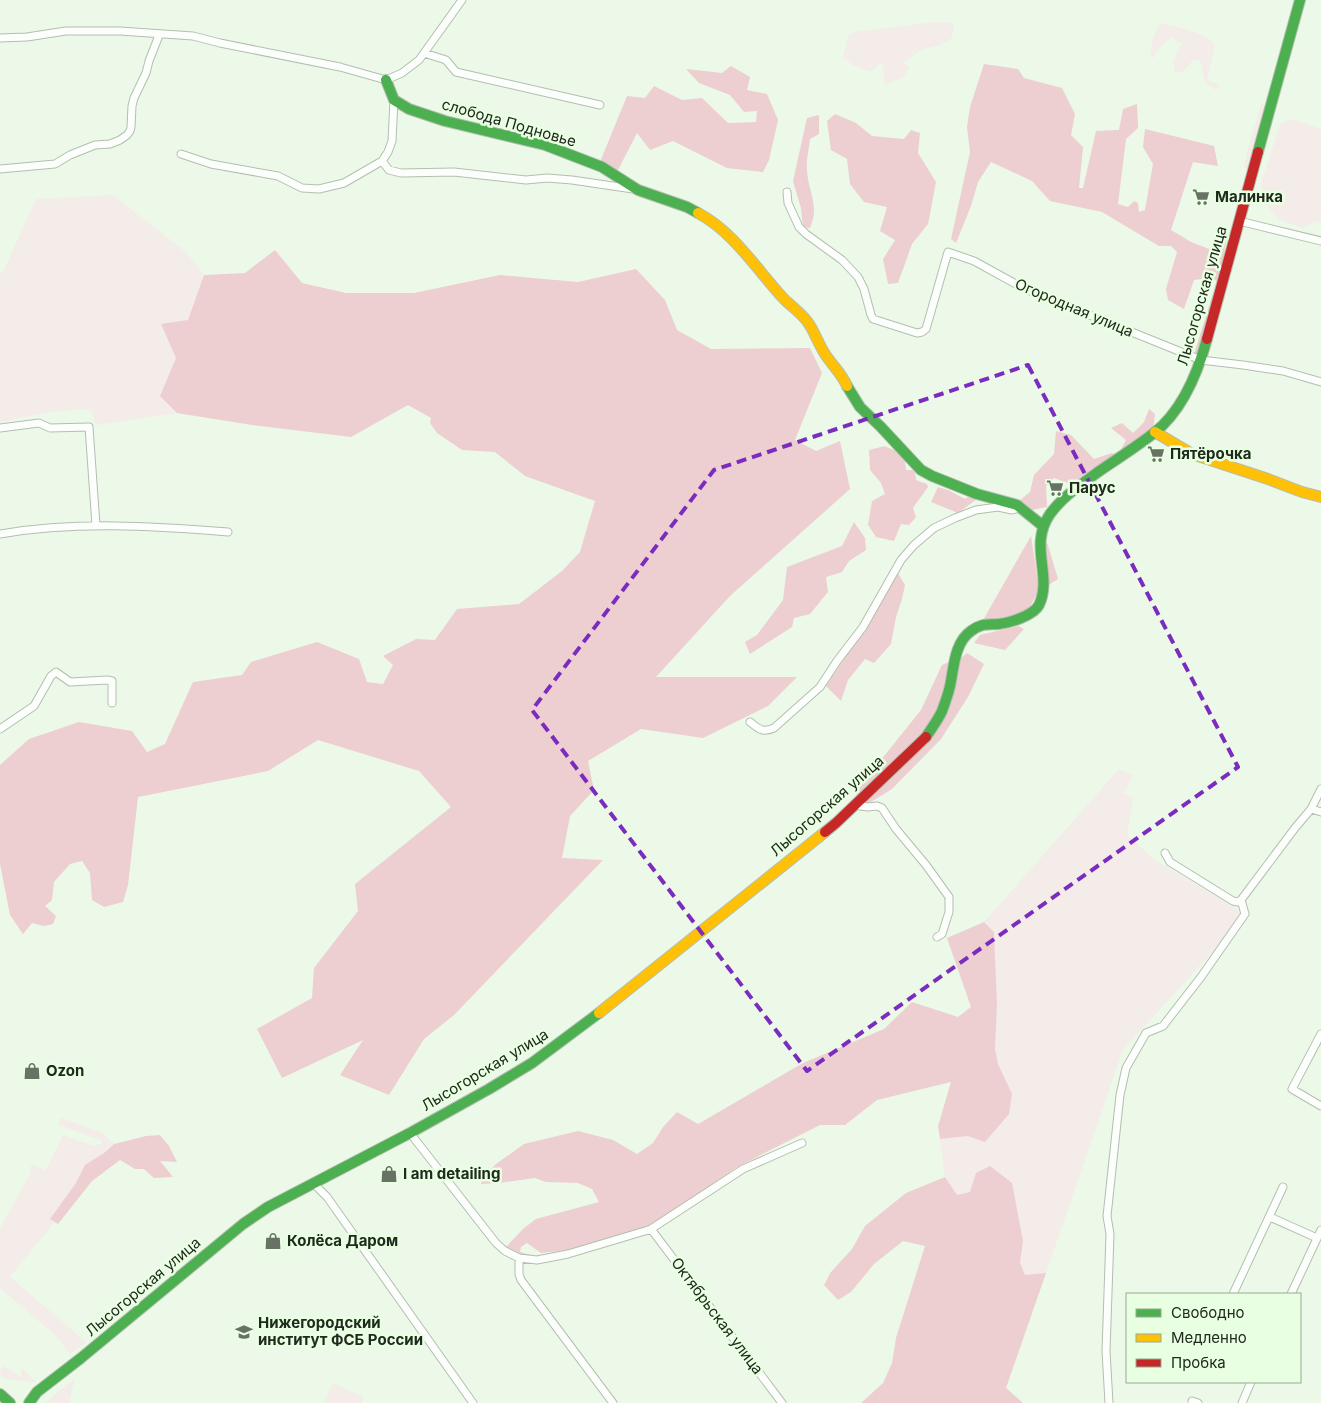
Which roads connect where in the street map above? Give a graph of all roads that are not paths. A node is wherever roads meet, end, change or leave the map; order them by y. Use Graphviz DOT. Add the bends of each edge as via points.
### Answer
graph roads {
  1 [pos="462,0"];
  2 [pos="1300,0"];
  3 [pos="159,34"];
  4 [pos="0,38"];
  5 [pos="424,53"];
  6 [pos="386,80"];
  7 [pos="394,100"];
  8 [pos="600,105"];
  9 [pos="181,154"];
  10 [pos="382,161"];
  11 [pos="0,169"];
  12 [pos="638,190"];
  13 [pos="786,192"];
  14 [pos="1239,221"];
  15 [pos="1321,241"];
  16 [pos="1202,360"];
  17 [pos="1321,382"];
  18 [pos="0,428"];
  19 [pos="1155,432"];
  20 [pos="1321,497"];
  21 [pos="1016,505"];
  22 [pos="96,525"];
  23 [pos="1043,526"];
  24 [pos="228,532"];
  25 [pos="0,534"];
  26 [pos="112,703"];
  27 [pos="750,722"];
  28 [pos="0,730"];
  29 [pos="1321,789"];
  30 [pos="854,805"];
  31 [pos="1311,810"];
  32 [pos="1321,812"];
  33 [pos="1166,853"];
  34 [pos="1241,900"];
  35 [pos="937,937"];
  36 [pos="1321,1034"];
  37 [pos="1321,1106"];
  38 [pos="410,1133"];
  39 [pos="802,1143"];
  40 [pos="314,1184"];
  41 [pos="1283,1187"];
  42 [pos="1270,1217"];
  43 [pos="651,1229"];
  44 [pos="1321,1230"];
  45 [pos="1317,1238"];
  46 [pos="519,1258"];
  47 [pos="1233,1293"];
  48 [pos="1292,1293"];
  49 [pos="1251,1383"];
  50 [pos="0,1395"];
  51 [pos="6,1403"];
  52 [pos="10,1403"];
  53 [pos="29,1403"];
  54 [pos="473,1403"];
  55 [pos="613,1403"];
  56 [pos="782,1403"];
  57 [pos="1109,1403"];
  58 [pos="1242,1403"];
  1 -- 5 [label="street"];
  2 -- 14 [label="street, Лысогорская улица"];
  3 -- 4 [label="street" via="66,31"];
  3 -- 6 [label="street" via="193,36"];
  3 -- 11 [label="street" via="134,98 127,135 110,144 79,151 55,164"];
  5 -- 6 [label="street" via="402,73"];
  5 -- 8 [label="street" via="446,60 456,72"];
  6 -- 7 [label="street"];
  7 -- 10 [label="street" via="392,141"];
  7 -- 12 [label="street, слобода Подновье" via="409,109 445,121 545,145 608,170"];
  9 -- 10 [label="street" via="211,164 278,176 302,188 319,189 344,183"];
  10 -- 12 [label="street" via="389,170 401,173 454,172 526,180 547,178"];
  12 -- 21 [label="street, слобода Подновье" via="706,217 734,241 808,322 824,353 860,407 921,470 977,494"];
  13 -- 16 [label="street, Огородная улица" via="799,227 842,260 858,278 873,319 917,333 926,329 948,252 974,261 1025,289"];
  14 -- 15 [label="street"];
  14 -- 16 [label="street, Лысогорская улица"];
  16 -- 17 [label="street, Огородная улица" via="1283,371"];
  16 -- 19 [label="street, Лысогорская улица" via="1182,399"];
  18 -- 22 [label="street" via="39,423 50,428 89,427"];
  19 -- 20 [label="street" via="1192,454"];
  19 -- 23 [label="street, Лысогорская улица" via="1068,494"];
  21 -- 23 [label="street"];
  21 -- 27 [label="street" via="1012,510 998,507 976,510 934,528 901,560 863,627 820,687 774,728 767,731 759,729"];
  22 -- 24 [label="street"];
  22 -- 25 [label="street"];
  23 -- 30 [label="street, Лысогорская улица" via="1040,548 1044,592 1038,608 1027,616 1000,624 984,624 970,631 955,658 941,713 926,738"];
  26 -- 28 [label="street" via="112,681 70,682 56,672 34,706"];
  29 -- 31 [label="street"];
  30 -- 35 [label="street" via="882,808 949,897 949,912 942,934"];
  30 -- 38 [label="street, Лысогорская улица" via="836,823 580,1028 532,1063"];
  31 -- 32 [label="street"];
  31 -- 34 [label="street"];
  33 -- 34 [label="street" via="1170,862 1233,901"];
  34 -- 57 [label="street" via="1245,914 1163,1026 1146,1034 1126,1068 1120,1095 1108,1216 1106,1351"];
  36 -- 37 [label="street" via="1292,1089"];
  38 -- 40 [label="street, Лысогорская улица"];
  38 -- 46 [label="street" via="496,1243"];
  39 -- 43 [label="street" via="744,1169"];
  40 -- 53 [label="street, Лысогорская улица" via="268,1207 244,1224 37,1392"];
  40 -- 54 [label="street"];
  41 -- 42 [label="street"];
  42 -- 45 [label="street"];
  42 -- 47 [label="street"];
  43 -- 46 [label="street" via="548,1259"];
  43 -- 56 [label="street, Октябрьская улица"];
  44 -- 45 [label="street"];
  45 -- 48 [label="street"];
  46 -- 55 [label="street" via="521,1280"];
  49 -- 58 [label="street"];
  50 -- 51 [label="street"];
  50 -- 52 [label="street"];
}
